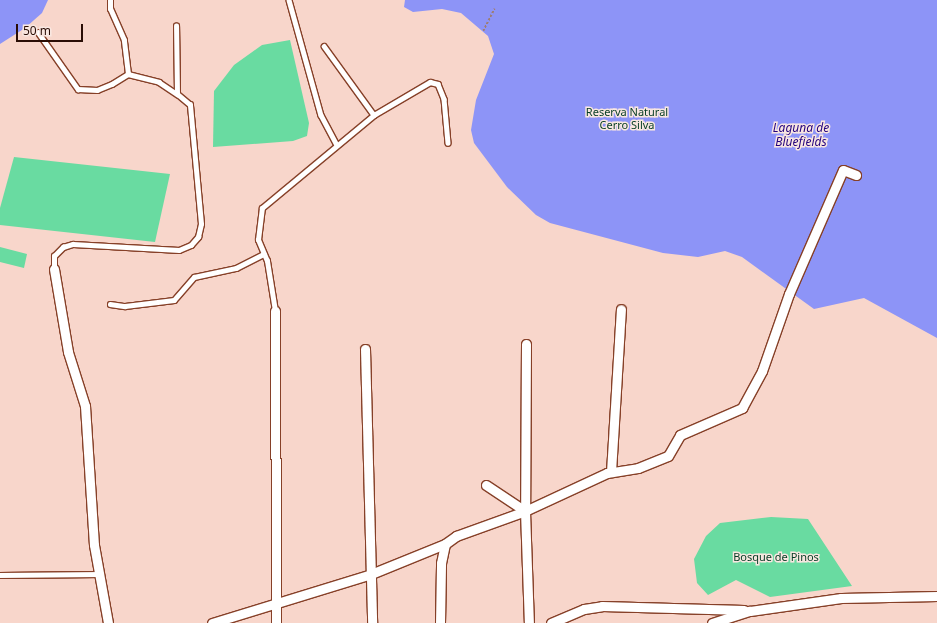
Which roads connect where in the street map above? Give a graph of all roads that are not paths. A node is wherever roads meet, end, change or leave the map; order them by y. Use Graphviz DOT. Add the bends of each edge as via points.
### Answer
graph roads {
  1 [pos="110,0"];
  2 [pos="289,0"];
  3 [pos="176,26"];
  4 [pos="38,32"];
  5 [pos="324,46"];
  6 [pos="128,74"];
  7 [pos="177,94"];
  8 [pos="374,115"];
  9 [pos="448,143"];
  10 [pos="336,145"];
  11 [pos="856,175"];
  12 [pos="264,254"];
  13 [pos="54,269"];
  14 [pos="110,304"];
  15 [pos="621,309"];
  16 [pos="275,311"];
  17 [pos="526,344"];
  18 [pos="365,349"];
  19 [pos="611,472"];
  20 [pos="486,485"];
  21 [pos="525,511"];
  22 [pos="445,544"];
  23 [pos="100,574"];
  24 [pos="371,574"];
  25 [pos="0,575"];
  26 [pos="937,596"];
  27 [pos="275,605"];
  28 [pos="750,611"];
  29 [pos="108,623"];
  30 [pos="212,623"];
  31 [pos="276,623"];
  32 [pos="372,623"];
  33 [pos="440,623"];
  34 [pos="529,623"];
  35 [pos="551,623"];
  36 [pos="712,623"];
  1 -- 6 [label="lane" via="110,9 124,40"];
  2 -- 10 [label="lane" via="321,114"];
  3 -- 7 [label="lane"];
  4 -- 6 [label="lane" via="78,89 96,90"];
  5 -- 8 [label="lane"];
  6 -- 7 [label="lane" via="159,82"];
  7 -- 13 [label="lane" via="190,105 201,224 198,237 191,245 179,250 73,244 63,247 54,256"];
  8 -- 9 [label="lane" via="430,82 438,84 444,99"];
  8 -- 10 [label="lane"];
  10 -- 12 [label="lane" via="262,208 258,240"];
  11 -- 19 [label="street" via="843,170 789,294 762,371 742,408 680,435 668,456 638,468"];
  12 -- 14 [label="lane" via="236,268 194,277 174,300 125,306"];
  12 -- 16 [label="lane"];
  13 -- 23 [label="street" via="68,352 85,406 94,545"];
  15 -- 19 [label="street"];
  16 -- 27 [label="street" via="278,436"];
  17 -- 21 [label="street"];
  18 -- 24 [label="street"];
  19 -- 21 [label="street"];
  20 -- 21 [label="street"];
  21 -- 22 [label="street" via="456,536"];
  21 -- 34 [label="street"];
  22 -- 24 [label="street"];
  22 -- 33 [label="street" via="440,563"];
  23 -- 25 [label="lane"];
  23 -- 29 [label="street"];
  24 -- 27 [label="street"];
  24 -- 32 [label="street"];
  26 -- 28 [label="street" via="841,598"];
  27 -- 30 [label="street"];
  27 -- 31 [label="street"];
  28 -- 35 [label="street" via="602,606 584,608"];
  28 -- 36 [label="street"];
}
